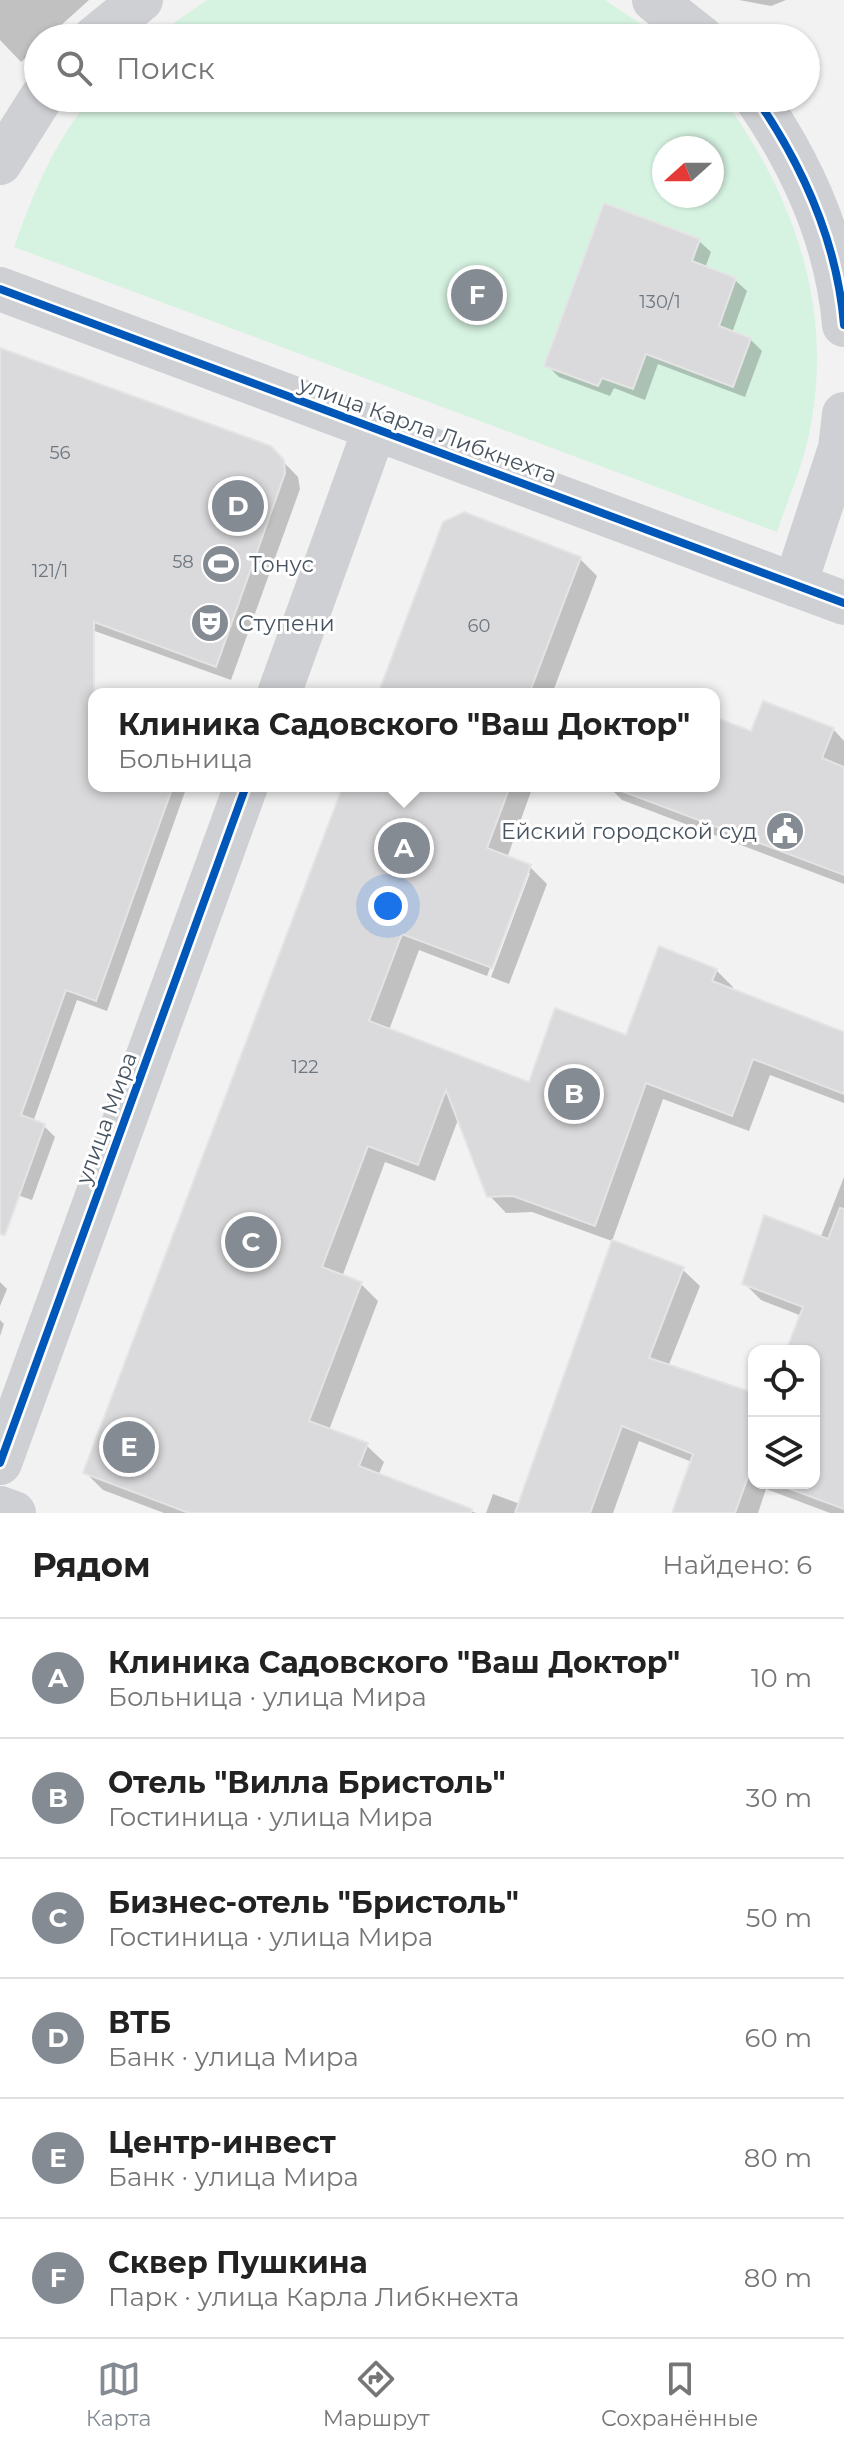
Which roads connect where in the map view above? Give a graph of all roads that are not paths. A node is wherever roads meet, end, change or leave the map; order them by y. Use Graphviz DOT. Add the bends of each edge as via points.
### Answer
graph roads {
  1 [pos="141,0"];
  2 [pos="654,0"];
  3 [pos="111,24"];
  4 [pos="684,24"];
  5 [pos="32,112"];
  6 [pos="765,112"];
  7 [pos="0,163"];
  8 [pos="0,289"];
  9 [pos="844,325"];
  10 [pos="844,414"];
  11 [pos="375,428"];
  12 [pos="795,585"];
  13 [pos="844,603"];
  14 [pos="281,688"];
  15 [pos="244,792"];
  16 [pos="0,1463"];
  17 [pos="0,1508"];
  18 [pos="14,1513"];
  1 -- 3 [label="street"];
  2 -- 4 [label="street"];
  5 -- 7 [label="street"];
  6 -- 9 [label="street" via="804,177 822,222"];
  8 -- 11 [label="street, улица Карла Либкнехта"];
  10 -- 12 [label="street" via="840,448"];
  11 -- 12 [label="street, улица Карла Либкнехта"];
  11 -- 14 [label="street"];
  12 -- 13 [label="street, улица Карла Либкнехта"];
  15 -- 16 [label="street, улица Мира"];
  17 -- 18 [label="street"];
}
